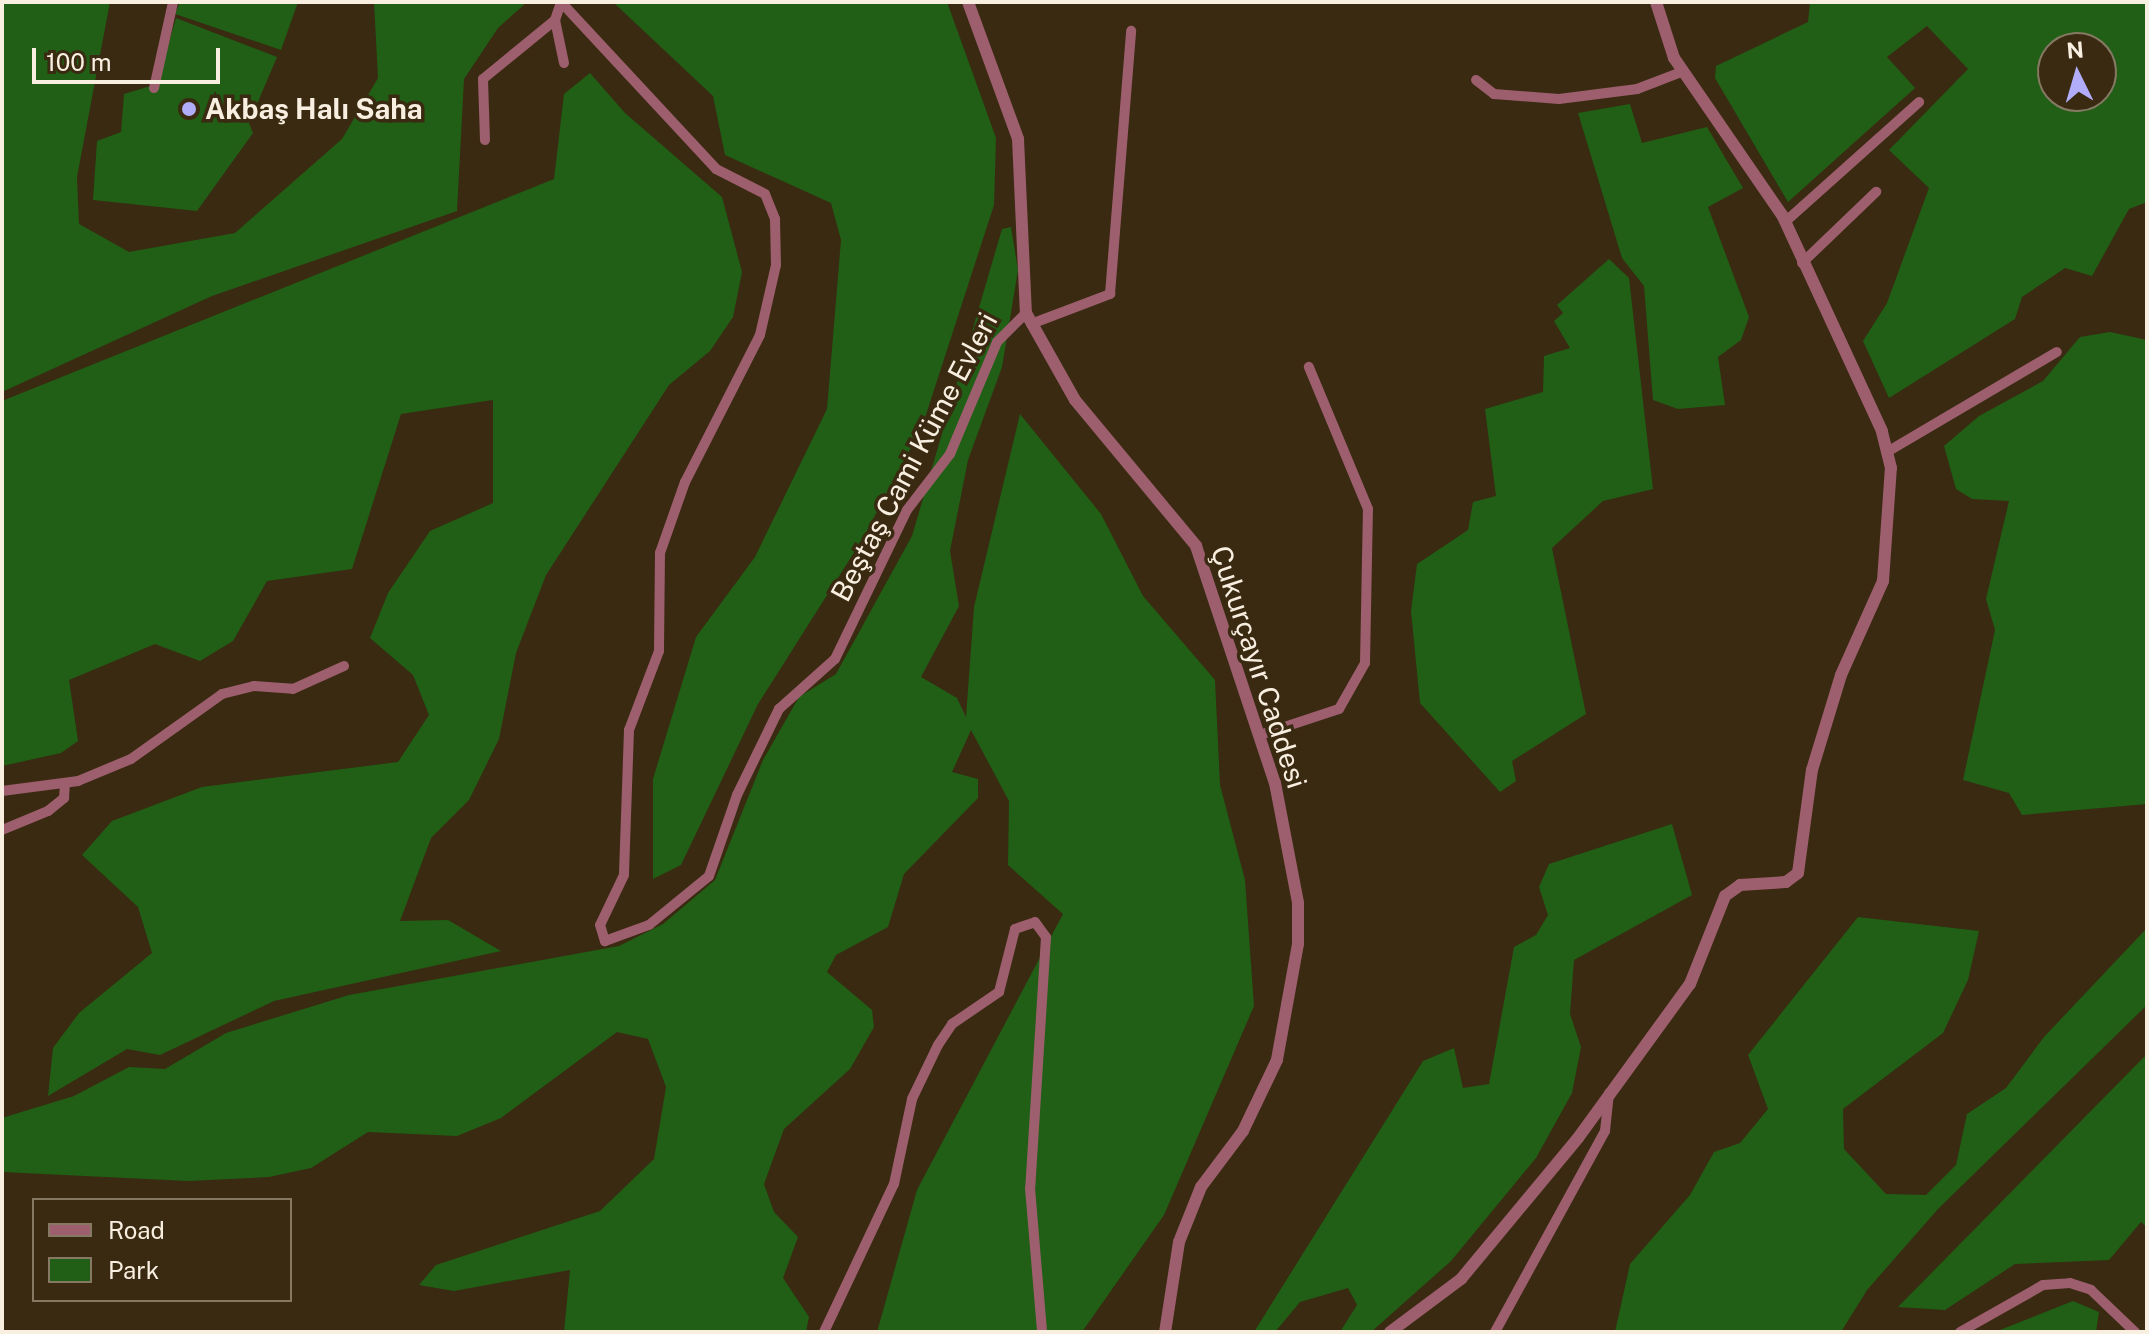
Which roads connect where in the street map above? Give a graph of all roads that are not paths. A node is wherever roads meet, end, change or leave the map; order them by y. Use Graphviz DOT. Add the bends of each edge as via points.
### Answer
graph roads {
  1 [pos="173,2"];
  2 [pos="561,2"];
  3 [pos="968,2"];
  4 [pos="1656,2"];
  5 [pos="555,20"];
  6 [pos="1131,31"];
  7 [pos="564,63"];
  8 [pos="1684,71"];
  9 [pos="1476,80"];
  10 [pos="154,88"];
  11 [pos="1919,102"];
  12 [pos="485,140"];
  13 [pos="1876,192"];
  14 [pos="1785,222"];
  15 [pos="1802,263"];
  16 [pos="1028,319"];
  17 [pos="2057,352"];
  18 [pos="1309,367"];
  19 [pos="1887,452"];
  20 [pos="344,666"];
  21 [pos="1260,735"];
  22 [pos="65,783"];
  23 [pos="2,791"];
  24 [pos="2,830"];
  25 [pos="1609,1091"];
  26 [pos="1506,1318"];
  27 [pos="824,1332"];
  28 [pos="1042,1332"];
  29 [pos="1165,1332"];
  30 [pos="1390,1332"];
  31 [pos="1495,1332"];
  32 [pos="1512,1332"];
  33 [pos="1960,1332"];
  34 [pos="2135,1332"];
  1 -- 10 [label="street"];
  2 -- 5 [label="street"];
  2 -- 16 [label="street, Beştaş Cami Küme Evleri" via="716,169 765,194 775,219 776,265 760,335 685,482 660,553 659,651 629,730 624,875 600,925 605,941 649,925 709,876 779,709 835,659 907,510 950,454 997,342"];
  3 -- 16 [label="street, Çukurçayır Caddesi" via="1018,139"];
  4 -- 8 [label="street"];
  5 -- 7 [label="street"];
  5 -- 12 [label="street" via="483,79"];
  6 -- 16 [label="street" via="1110,294"];
  8 -- 9 [label="street" via="1637,89 1559,99 1494,94"];
  8 -- 14 [label="street"];
  11 -- 14 [label="street"];
  13 -- 15 [label="street"];
  14 -- 15 [label="street"];
  15 -- 19 [label="street"];
  16 -- 21 [label="street, Çukurçayır Caddesi" via="1075,400 1196,546"];
  17 -- 19 [label="street"];
  18 -- 21 [label="street" via="1368,509 1365,663 1339,709"];
  19 -- 25 [label="street" via="1883,581 1841,675 1812,770 1798,873 1786,882 1740,885 1725,896 1690,984"];
  20 -- 22 [label="street" via="293,689 254,686 222,694 131,759"];
  21 -- 29 [label="street, Çukurçayır Caddesi" via="1291,861 1298,944 1277,1060 1250,1121 1201,1187 1179,1242"];
  22 -- 23 [label="street"];
  22 -- 24 [label="street" via="64,798 48,811"];
  25 -- 26 [label="street" via="1605,1131"];
  25 -- 30 [label="street" via="1461,1279"];
  26 -- 31 [label="street"];
  26 -- 32 [label="street"];
  27 -- 28 [label="street" via="894,1184 912,1099 938,1045 952,1024 999,992 1015,929 1035,922 1046,937 1030,1188"];
  33 -- 34 [label="street" via="2043,1285 2070,1283 2091,1290"];
}
